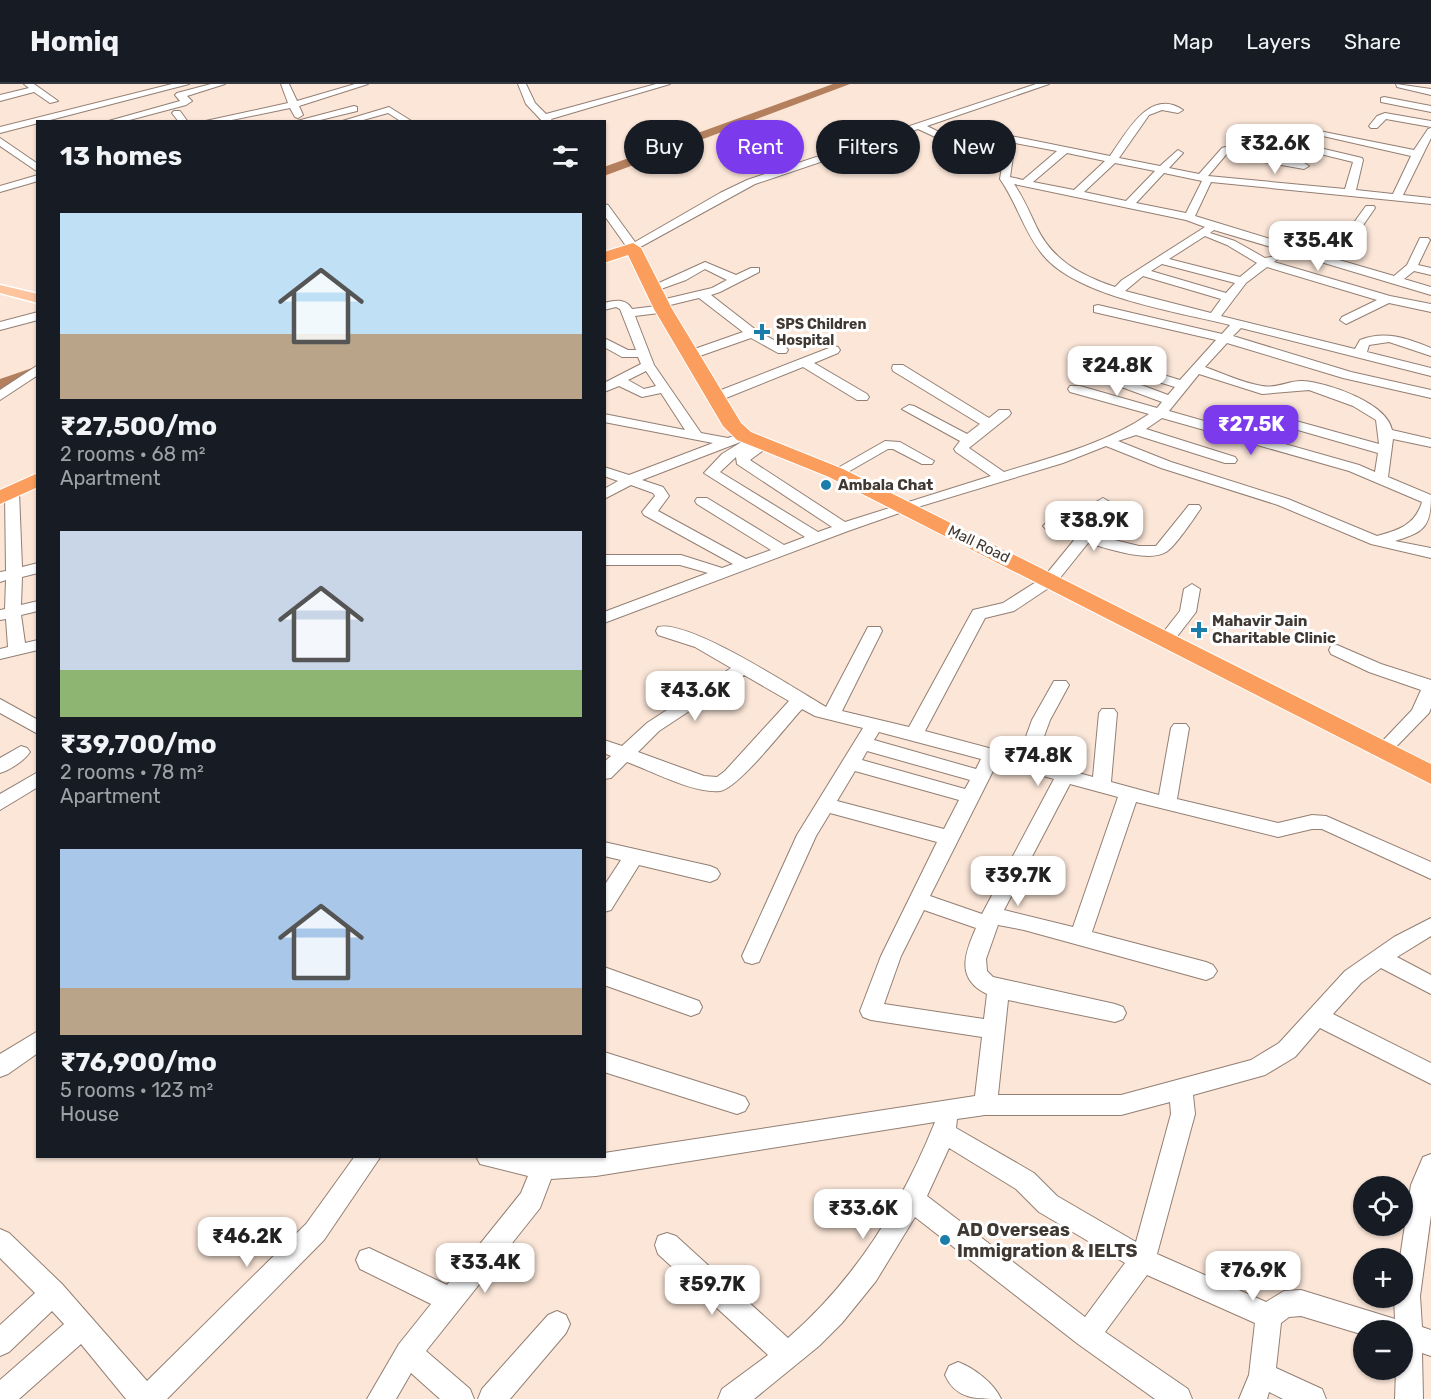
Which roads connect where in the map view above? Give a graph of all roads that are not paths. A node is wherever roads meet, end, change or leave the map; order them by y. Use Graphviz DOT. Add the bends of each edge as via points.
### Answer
graph roads {
  1 [pos="185,84"];
  2 [pos="221,84"];
  3 [pos="285,84"];
  4 [pos="364,84"];
  5 [pos="522,84"];
  6 [pos="666,84"];
  7 [pos="1045,84"];
  8 [pos="1400,86"];
  9 [pos="32,87"];
  10 [pos="149,87"];
  11 [pos="1431,92"];
  12 [pos="124,97"];
  13 [pos="1,98"];
  14 [pos="1384,100"];
  15 [pos="53,101"];
  16 [pos="294,105"];
  17 [pos="370,105"];
  18 [pos="1431,109"];
  19 [pos="1178,110"];
  20 [pos="260,111"];
  21 [pos="177,113"];
  22 [pos="142,118"];
  23 [pos="548,119"];
  24 [pos="45,120"];
  25 [pos="126,120"];
  26 [pos="182,120"];
  27 [pos="209,120"];
  28 [pos="269,120"];
  29 [pos="302,120"];
  30 [pos="307,120"];
  31 [pos="351,120"];
  32 [pos="406,120"];
  33 [pos="35,123"];
  34 [pos="1431,123"];
  35 [pos="920,124"];
  36 [pos="1374,126"];
  37 [pos="1344,128"];
  38 [pos="0,130"];
  39 [pos="1431,131"];
  40 [pos="1319,134"];
  41 [pos="1016,140"];
  42 [pos="0,141"];
  43 [pos="1303,147"];
  44 [pos="1065,150"];
  45 [pos="1225,150"];
  46 [pos="1418,151"];
  47 [pos="1178,153"];
  48 [pos="19,154"];
  49 [pos="36,154"];
  50 [pos="0,156"];
  51 [pos="1251,157"];
  52 [pos="1112,160"];
  53 [pos="816,161"];
  54 [pos="1304,166"];
  55 [pos="36,167"];
  56 [pos="1160,171"];
  57 [pos="1267,172"];
  58 [pos="1006,174"];
  59 [pos="1205,178"];
  60 [pos="36,179"];
  61 [pos="1005,179"];
  62 [pos="1025,183"];
  63 [pos="0,189"];
  64 [pos="1350,192"];
  65 [pos="1077,193"];
  66 [pos="1398,197"];
  67 [pos="1431,201"];
  68 [pos="1128,205"];
  69 [pos="1370,208"];
  70 [pos="606,210"];
  71 [pos="1189,217"];
  72 [pos="1213,226"];
  73 [pos="1201,234"];
  74 [pos="1424,240"];
  75 [pos="1290,248"];
  76 [pos="633,249"];
  77 [pos="606,257"];
  78 [pos="1160,260"];
  79 [pos="1332,261"];
  80 [pos="1264,263"];
  81 [pos="1412,267"];
  82 [pos="755,270"];
  83 [pos="1142,272"];
  84 [pos="1431,272"];
  85 [pos="737,280"];
  86 [pos="1395,280"];
  87 [pos="1242,281"];
  88 [pos="0,289"];
  89 [pos="1431,291"];
  90 [pos="1117,292"];
  91 [pos="702,294"];
  92 [pos="36,298"];
  93 [pos="1229,298"];
  94 [pos="1388,298"];
  95 [pos="660,300"];
  96 [pos="606,307"];
  97 [pos="1431,308"];
  98 [pos="1098,309"];
  99 [pos="629,313"];
  100 [pos="36,317"];
  101 [pos="1213,318"];
  102 [pos="1346,320"];
  103 [pos="1238,324"];
  104 [pos="0,326"];
  105 [pos="752,333"];
  106 [pos="1225,338"];
  107 [pos="606,343"];
  108 [pos="782,350"];
  109 [pos="834,350"];
  110 [pos="1431,352"];
  111 [pos="690,355"];
  112 [pos="1359,355"];
  113 [pos="1088,356"];
  114 [pos="645,359"];
  115 [pos="804,362"];
  116 [pos="1075,365"];
  117 [pos="898,368"];
  118 [pos="1197,369"];
  119 [pos="36,370"];
  120 [pos="1431,372"];
  121 [pos="618,380"];
  122 [pos="1182,385"];
  123 [pos="606,387"];
  124 [pos="664,389"];
  125 [pos="1075,389"];
  126 [pos="1431,394"];
  127 [pos="0,396"];
  128 [pos="716,397"];
  129 [pos="862,397"];
  130 [pos="1170,400"];
  131 [pos="909,409"];
  132 [pos="1004,413"];
  133 [pos="1160,413"];
  134 [pos="606,418"];
  135 [pos="989,424"];
  136 [pos="1296,425"];
  137 [pos="1135,430"];
  138 [pos="1386,432"];
  139 [pos="696,435"];
  140 [pos="968,440"];
  141 [pos="748,441"];
  142 [pos="1107,442"];
  143 [pos="1431,443"];
  144 [pos="1384,450"];
  145 [pos="1230,460"];
  146 [pos="927,461"];
  147 [pos="606,472"];
  148 [pos="836,473"];
  149 [pos="1002,477"];
  150 [pos="1381,478"];
  151 [pos="631,479"];
  152 [pos="36,480"];
  153 [pos="606,494"];
  154 [pos="6,495"];
  155 [pos="1430,500"];
  156 [pos="702,501"];
  157 [pos="1103,502"];
  158 [pos="903,507"];
  159 [pos="1194,508"];
  160 [pos="1051,526"];
  161 [pos="843,528"];
  162 [pos="1085,537"];
  163 [pos="816,538"];
  164 [pos="1376,541"];
  165 [pos="782,550"];
  166 [pos="1431,553"];
  167 [pos="606,559"];
  168 [pos="744,564"];
  169 [pos="36,568"];
  170 [pos="722,573"];
  171 [pos="7,575"];
  172 [pos="1050,580"];
  173 [pos="1192,589"];
  174 [pos="36,607"];
  175 [pos="7,614"];
  176 [pos="606,616"];
  177 [pos="664,631"];
  178 [pos="874,631"];
  179 [pos="1166,639"];
  180 [pos="36,645"];
  181 [pos="1337,650"];
  182 [pos="8,652"];
  183 [pos="744,667"];
  184 [pos="1060,685"];
  185 [pos="1431,686"];
  186 [pos="799,701"];
  187 [pos="2,708"];
  188 [pos="1108,714"];
  189 [pos="831,715"];
  190 [pos="874,725"];
  191 [pos="36,727"];
  192 [pos="1180,728"];
  193 [pos="915,734"];
  194 [pos="864,744"];
  195 [pos="606,747"];
  196 [pos="1383,750"];
  197 [pos="21,752"];
  198 [pos="625,754"];
  199 [pos="992,755"];
  200 [pos="852,764"];
  201 [pos="1025,764"];
  202 [pos="0,767"];
  203 [pos="606,771"];
  204 [pos="1431,775"];
  205 [pos="1065,776"];
  206 [pos="982,777"];
  207 [pos="36,779"];
  208 [pos="1101,786"];
  209 [pos="1129,794"];
  210 [pos="971,797"];
  211 [pos="0,803"];
  212 [pos="1167,804"];
  213 [pos="827,805"];
  214 [pos="949,838"];
  215 [pos="606,849"];
  216 [pos="634,856"];
  217 [pos="1431,871"];
  218 [pos="710,874"];
  219 [pos="918,900"];
  220 [pos="606,901"];
  221 [pos="990,920"];
  222 [pos="1431,926"];
  223 [pos="1080,937"];
  224 [pos="752,956"];
  225 [pos="1381,958"];
  226 [pos="1206,971"];
  227 [pos="606,977"];
  228 [pos="1431,984"];
  229 [pos="998,989"];
  230 [pos="691,1007"];
  231 [pos="1115,1013"];
  232 [pos="1318,1017"];
  233 [pos="994,1030"];
  234 [pos="33,1048"];
  235 [pos="606,1063"];
  236 [pos="0,1067"];
  237 [pos="1431,1074"];
  238 [pos="1181,1090"];
  239 [pos="737,1104"];
  240 [pos="985,1105"];
  241 [pos="951,1109"];
  242 [pos="943,1132"];
  243 [pos="368,1158"];
  244 [pos="497,1158"];
  245 [pos="1431,1165"];
  246 [pos="543,1168"];
  247 [pos="911,1198"];
  248 [pos="0,1241"];
  249 [pos="667,1245"];
  250 [pos="369,1260"];
  251 [pos="1143,1260"];
  252 [pos="53,1293"];
  253 [pos="450,1300"];
  254 [pos="1269,1316"];
  255 [pos="1356,1320"];
  256 [pos="1408,1320"];
  257 [pos="557,1324"];
  258 [pos="82,1325"];
  259 [pos="1087,1335"];
  260 [pos="0,1343"];
  261 [pos="408,1353"];
  262 [pos="787,1355"];
  263 [pos="958,1376"];
  264 [pos="1409,1380"];
  265 [pos="1258,1387"];
  266 [pos="0,1398"];
  267 [pos="146,1399"];
  268 [pos="381,1399"];
  269 [pos="460,1399"];
  270 [pos="492,1399"];
  271 [pos="732,1399"];
  272 [pos="987,1399"];
  273 [pos="1178,1399"];
  274 [pos="1312,1399"];
  275 [pos="1409,1399"];
  1 -- 10 [label="street"];
  2 -- 22 [label="street" via="179,95 186,102"];
  3 -- 16 [label="street"];
  4 -- 16 [label="street"];
  5 -- 23 [label="street" via="531,104"];
  6 -- 23 [label="street"];
  7 -- 35 [label="street"];
  8 -- 11 [label="street"];
  9 -- 13 [label="street"];
  9 -- 15 [label="street"];
  10 -- 12 [label="street"];
  12 -- 22 [label="street"];
  12 -- 24 [label="street"];
  14 -- 18 [label="street"];
  16 -- 20 [label="street"];
  16 -- 29 [label="street"];
  17 -- 30 [label="street"];
  19 -- 52 [label="street" via="1161,107 1146,113"];
  20 -- 27 [label="street" via="221,114"];
  20 -- 28 [label="street"];
  21 -- 26 [label="street"];
  22 -- 25 [label="street"];
  31 -- 32 [label="street" via="389,110"];
  33 -- 38 [label="street"];
  34 -- 36 [label="street" via="1385,116"];
  37 -- 46 [label="street"];
  39 -- 46 [label="street"];
  40 -- 46 [label="street"];
  41 -- 44 [label="street"];
  42 -- 48 [label="street"];
  43 -- 64 [label="street" via="1358,160"];
  44 -- 52 [label="street"];
  44 -- 62 [label="street"];
  45 -- 59 [label="street"];
  46 -- 66 [label="street"];
  47 -- 56 [label="street"];
  48 -- 49 [label="street"];
  48 -- 50 [label="street"];
  48 -- 55 [label="street"];
  51 -- 57 [label="street"];
  52 -- 56 [label="street"];
  52 -- 65 [label="street"];
  53 -- 76 [label="street" via="735,189"];
  54 -- 57 [label="street"];
  56 -- 59 [label="street"];
  56 -- 68 [label="street"];
  57 -- 59 [label="street"];
  57 -- 64 [label="street"];
  58 -- 61 [label="street"];
  59 -- 71 [label="street"];
  60 -- 63 [label="street"];
  61 -- 62 [label="street"];
  61 -- 90 [label="street" via="1019,196 1035,235 1058,264 1076,278"];
  62 -- 65 [label="street"];
  64 -- 66 [label="street"];
  65 -- 68 [label="street"];
  66 -- 67 [label="street"];
  68 -- 71 [label="street"];
  69 -- 79 [label="street"];
  70 -- 76 [label="street"];
  71 -- 72 [label="street"];
  72 -- 73 [label="street"];
  72 -- 75 [label="street"];
  73 -- 78 [label="street"];
  73 -- 80 [label="street" via="1227,242"];
  74 -- 81 [label="street"];
  75 -- 79 [label="street"];
  75 -- 80 [label="street"];
  76 -- 77 [label="highway"];
  76 -- 95 [label="highway"];
  78 -- 83 [label="street"];
  78 -- 87 [label="street"];
  79 -- 86 [label="street"];
  80 -- 87 [label="street"];
  80 -- 94 [label="street"];
  81 -- 84 [label="street"];
  81 -- 86 [label="street"];
  82 -- 85 [label="street"];
  83 -- 90 [label="street"];
  83 -- 93 [label="street"];
  85 -- 91 [label="street"];
  85 -- 95 [label="street" via="705,265 682,278"];
  86 -- 89 [label="street"];
  87 -- 93 [label="street"];
  88 -- 92 [label="main road"];
  90 -- 101 [label="street"];
  91 -- 95 [label="street"];
  91 -- 105 [label="street"];
  93 -- 101 [label="street"];
  94 -- 97 [label="street"];
  94 -- 102 [label="street"];
  95 -- 99 [label="street"];
  95 -- 111 [label="highway"];
  96 -- 99 [label="street" via="621,304"];
  98 -- 106 [label="street"];
  99 -- 114 [label="street"];
  100 -- 104 [label="street"];
  101 -- 103 [label="street"];
  103 -- 106 [label="street"];
  103 -- 112 [label="street"];
  105 -- 108 [label="street"];
  105 -- 111 [label="street"];
  106 -- 118 [label="street"];
  106 -- 126 [label="street" via="1358,378"];
  107 -- 114 [label="street"];
  109 -- 115 [label="street"];
  110 -- 112 [label="street" via="1380,338 1364,343"];
  111 -- 128 [label="highway"];
  112 -- 120 [label="street"];
  113 -- 122 [label="street"];
  114 -- 121 [label="street"];
  114 -- 124 [label="street"];
  115 -- 128 [label="street"];
  115 -- 129 [label="street"];
  116 -- 130 [label="street"];
  117 -- 135 [label="street"];
  118 -- 122 [label="street"];
  118 -- 138 [label="street" via="1266,390 1304,385 1324,390 1378,415"];
  119 -- 127 [label="street"];
  121 -- 123 [label="street"];
  121 -- 124 [label="street" via="642,393"];
  122 -- 130 [label="street"];
  124 -- 139 [label="street"];
  125 -- 133 [label="street"];
  128 -- 141 [label="highway" via="733,426"];
  130 -- 133 [label="street"];
  131 -- 140 [label="street"];
  132 -- 135 [label="street"];
  133 -- 137 [label="street"];
  133 -- 150 [label="street"];
  134 -- 139 [label="street"];
  135 -- 140 [label="street"];
  136 -- 144 [label="street"];
  137 -- 142 [label="street"];
  137 -- 145 [label="street"];
  138 -- 143 [label="street"];
  138 -- 144 [label="street"];
  139 -- 141 [label="street"];
  140 -- 149 [label="street" via="961,448 963,452"];
  141 -- 148 [label="highway, Mall Road"];
  141 -- 151 [label="street"];
  141 -- 161 [label="street" via="742,461"];
  141 -- 163 [label="street" via="711,472"];
  142 -- 149 [label="street"];
  142 -- 164 [label="street" via="1283,502"];
  144 -- 150 [label="street"];
  146 -- 148 [label="street" via="895,445 885,446"];
  147 -- 151 [label="street"];
  148 -- 158 [label="highway, Mall Road"];
  149 -- 158 [label="street"];
  150 -- 155 [label="street"];
  151 -- 153 [label="street"];
  151 -- 168 [label="street" via="662,493 649,512"];
  152 -- 154 [label="highway"];
  154 -- 171 [label="street"];
  155 -- 164 [label="street" via="1417,527"];
  156 -- 165 [label="street"];
  157 -- 162 [label="street"];
  158 -- 161 [label="street"];
  158 -- 172 [label="highway, Mall Road"];
  159 -- 162 [label="street" via="1157,551 1141,551"];
  160 -- 162 [label="street"];
  161 -- 163 [label="street"];
  162 -- 172 [label="street"];
  163 -- 165 [label="street"];
  164 -- 166 [label="street"];
  165 -- 168 [label="street"];
  167 -- 170 [label="street" via="681,560"];
  168 -- 170 [label="street"];
  169 -- 171 [label="street"];
  170 -- 176 [label="street"];
  171 -- 175 [label="street"];
  172 -- 179 [label="highway, Mall Road"];
  172 -- 193 [label="street" via="1008,607 979,614"];
  173 -- 179 [label="street" via="1188,612"];
  174 -- 175 [label="street"];
  175 -- 182 [label="street"];
  177 -- 183 [label="street" via="692,639"];
  178 -- 189 [label="street"];
  179 -- 196 [label="highway, Mall Road"];
  180 -- 182 [label="street"];
  181 -- 185 [label="street"];
  183 -- 186 [label="street"];
  183 -- 198 [label="street" via="653,727"];
  184 -- 201 [label="street" via="1041,720"];
  185 -- 196 [label="street" via="1420,712"];
  186 -- 189 [label="street"];
  186 -- 198 [label="street" via="732,776 720,784 702,783"];
  187 -- 191 [label="street"];
  188 -- 208 [label="street"];
  189 -- 190 [label="street"];
  190 -- 193 [label="street"];
  190 -- 194 [label="street"];
  192 -- 212 [label="street"];
  193 -- 199 [label="street"];
  194 -- 200 [label="street"];
  194 -- 206 [label="street"];
  195 -- 198 [label="street"];
  196 -- 204 [label="highway, Mall Road"];
  197 -- 202 [label="street"];
  198 -- 203 [label="street"];
  199 -- 201 [label="street"];
  199 -- 206 [label="street"];
  200 -- 210 [label="street"];
  200 -- 213 [label="street"];
  201 -- 205 [label="street"];
  205 -- 208 [label="street"];
  205 -- 221 [label="street"];
  206 -- 210 [label="street"];
  207 -- 211 [label="street"];
  208 -- 209 [label="street"];
  209 -- 212 [label="street"];
  209 -- 223 [label="street"];
  210 -- 214 [label="street"];
  212 -- 217 [label="street" via="1278,830 1291,829 1308,820 1326,822"];
  213 -- 214 [label="street"];
  213 -- 224 [label="street" via="807,835"];
  214 -- 219 [label="street"];
  215 -- 216 [label="street"];
  216 -- 218 [label="street"];
  216 -- 220 [label="street"];
  219 -- 221 [label="street"];
  219 -- 233 [label="street" via="880,981 871,1011"];
  221 -- 223 [label="street"];
  221 -- 229 [label="street" via="976,956 975,972 980,981"];
  222 -- 225 [label="street"];
  223 -- 226 [label="street"];
  225 -- 228 [label="street"];
  225 -- 232 [label="street" via="1353,977"];
  227 -- 230 [label="street"];
  229 -- 231 [label="street"];
  229 -- 233 [label="street"];
  232 -- 237 [label="street"];
  232 -- 238 [label="street" via="1276,1058 1233,1076"];
  233 -- 240 [label="street"];
  234 -- 236 [label="street"];
  235 -- 239 [label="street"];
  238 -- 240 [label="street" via="1121,1105"];
  238 -- 251 [label="street" via="1183,1113"];
  240 -- 241 [label="street"];
  241 -- 242 [label="street"];
  241 -- 246 [label="street" via="596,1165"];
  242 -- 247 [label="street"];
  242 -- 251 [label="street" via="1024,1181 1048,1204"];
  243 -- 267 [label="street" via="315,1232"];
  244 -- 246 [label="street"];
  245 -- 256 [label="street" via="1423,1185 1411,1259"];
  246 -- 253 [label="street" via="531,1200"];
  247 -- 259 [label="street"];
  247 -- 262 [label="street" via="867,1272 833,1314"];
  248 -- 252 [label="street"];
  249 -- 262 [label="street"];
  250 -- 253 [label="street"];
  251 -- 254 [label="street"];
  251 -- 259 [label="street"];
  252 -- 258 [label="street"];
  252 -- 260 [label="street"];
  253 -- 261 [label="street"];
  254 -- 255 [label="street" via="1284,1304 1301,1303"];
  254 -- 265 [label="street"];
  257 -- 270 [label="street"];
  258 -- 266 [label="street"];
  258 -- 267 [label="street"];
  259 -- 273 [label="street"];
  261 -- 268 [label="street"];
  261 -- 269 [label="street"];
  262 -- 271 [label="street"];
  263 -- 272 [label="street"];
  264 -- 275 [label="street"];
  265 -- 274 [label="street"];
}
